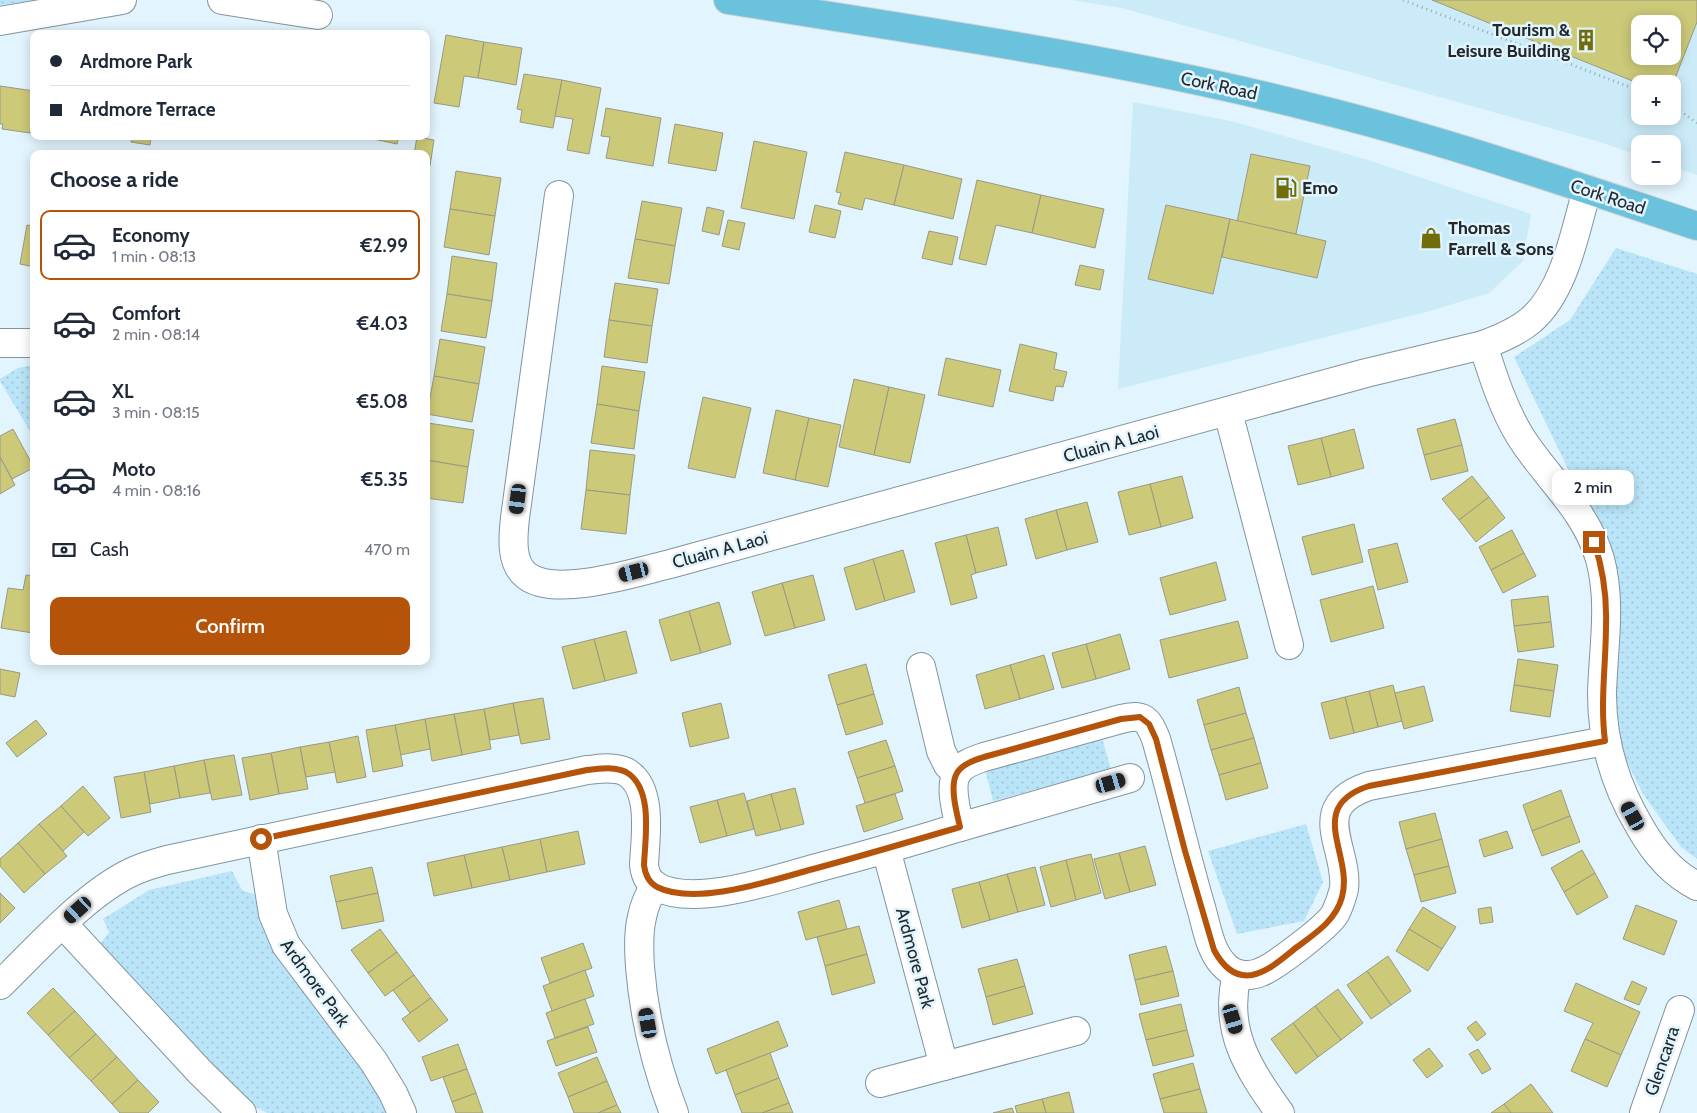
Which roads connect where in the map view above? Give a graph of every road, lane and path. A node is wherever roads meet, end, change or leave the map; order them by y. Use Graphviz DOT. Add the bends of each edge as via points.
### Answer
graph roads {
  1 [pos="122,0"];
  2 [pos="222,0"];
  3 [pos="728,0"];
  4 [pos="1403,0"];
  5 [pos="318,15"];
  6 [pos="0,21"];
  7 [pos="1631,88"];
  8 [pos="1681,111"];
  9 [pos="1697,123"];
  10 [pos="1587,190"];
  11 [pos="558,195"];
  12 [pos="1697,226"];
  13 [pos="30,342"];
  14 [pos="0,343"];
  15 [pos="1483,345"];
  16 [pos="1228,412"];
  17 [pos="1289,645"];
  18 [pos="921,667"];
  19 [pos="1605,741"];
  20 [pos="957,773"];
  21 [pos="1130,778"];
  22 [pos="960,827"];
  23 [pos="261,839"];
  24 [pos="886,849"];
  25 [pos="655,885"];
  26 [pos="1697,886"];
  27 [pos="63,924"];
  28 [pos="1237,974"];
  29 [pos="0,985"];
  30 [pos="1680,1010"];
  31 [pos="1076,1031"];
  32 [pos="944,1066"];
  33 [pos="880,1083"];
  34 [pos="242,1113"];
  35 [pos="402,1113"];
  36 [pos="674,1113"];
  37 [pos="1280,1113"];
  38 [pos="1644,1113"];
  1 -- 6 [label="street"];
  2 -- 5 [label="street"];
  3 -- 10 [label="main road, Cork Road" via="1001,44 1245,91 1386,127"];
  4 -- 7 [label="path"];
  8 -- 9 [label="path"];
  10 -- 12 [label="main road, Cork Road"];
  10 -- 15 [label="street, Cluain A Laoi" via="1568,255 1547,303 1530,322 1515,332"];
  11 -- 16 [label="street, Cluain A Laoi" via="514,530 514,549 519,566 527,577 539,582 572,585 634,572"];
  13 -- 14 [label="street"];
  15 -- 16 [label="street, Cluain A Laoi" via="1366,373"];
  15 -- 19 [label="street" via="1510,418 1575,507 1600,559 1606,605 1602,692"];
  16 -- 17 [label="street"];
  18 -- 20 [label="street" via="941,750 948,765"];
  19 -- 26 [label="street" via="1624,797 1651,846 1675,872"];
  19 -- 28 [label="street" via="1427,774 1354,792 1341,804 1334,822 1344,877 1342,897 1335,914 1320,930 1267,969 1249,975"];
  20 -- 22 [label="street" via="954,797"];
  20 -- 28 [label="street" via="967,764 984,757 1112,721 1136,716 1146,720 1156,739 1214,950 1222,963"];
  21 -- 22 [label="street"];
  22 -- 24 [label="street"];
  23 -- 25 [label="street" via="609,768 626,772 642,793 646,812 645,871"];
  23 -- 27 [label="street" via="167,860 133,872 93,898"];
  23 -- 35 [label="street, Ardmore Park" via="273,914 286,945 374,1062"];
  24 -- 25 [label="street" via="726,891 684,893"];
  24 -- 32 [label="street, Ardmore Park"];
  25 -- 36 [label="street" via="641,919 641,982 652,1044"];
  27 -- 29 [label="street"];
  27 -- 34 [label="street"];
  28 -- 37 [label="street" via="1232,1011 1245,1059"];
  30 -- 38 [label="street, Glencarra"];
  31 -- 32 [label="street"];
  32 -- 33 [label="street"];
}
